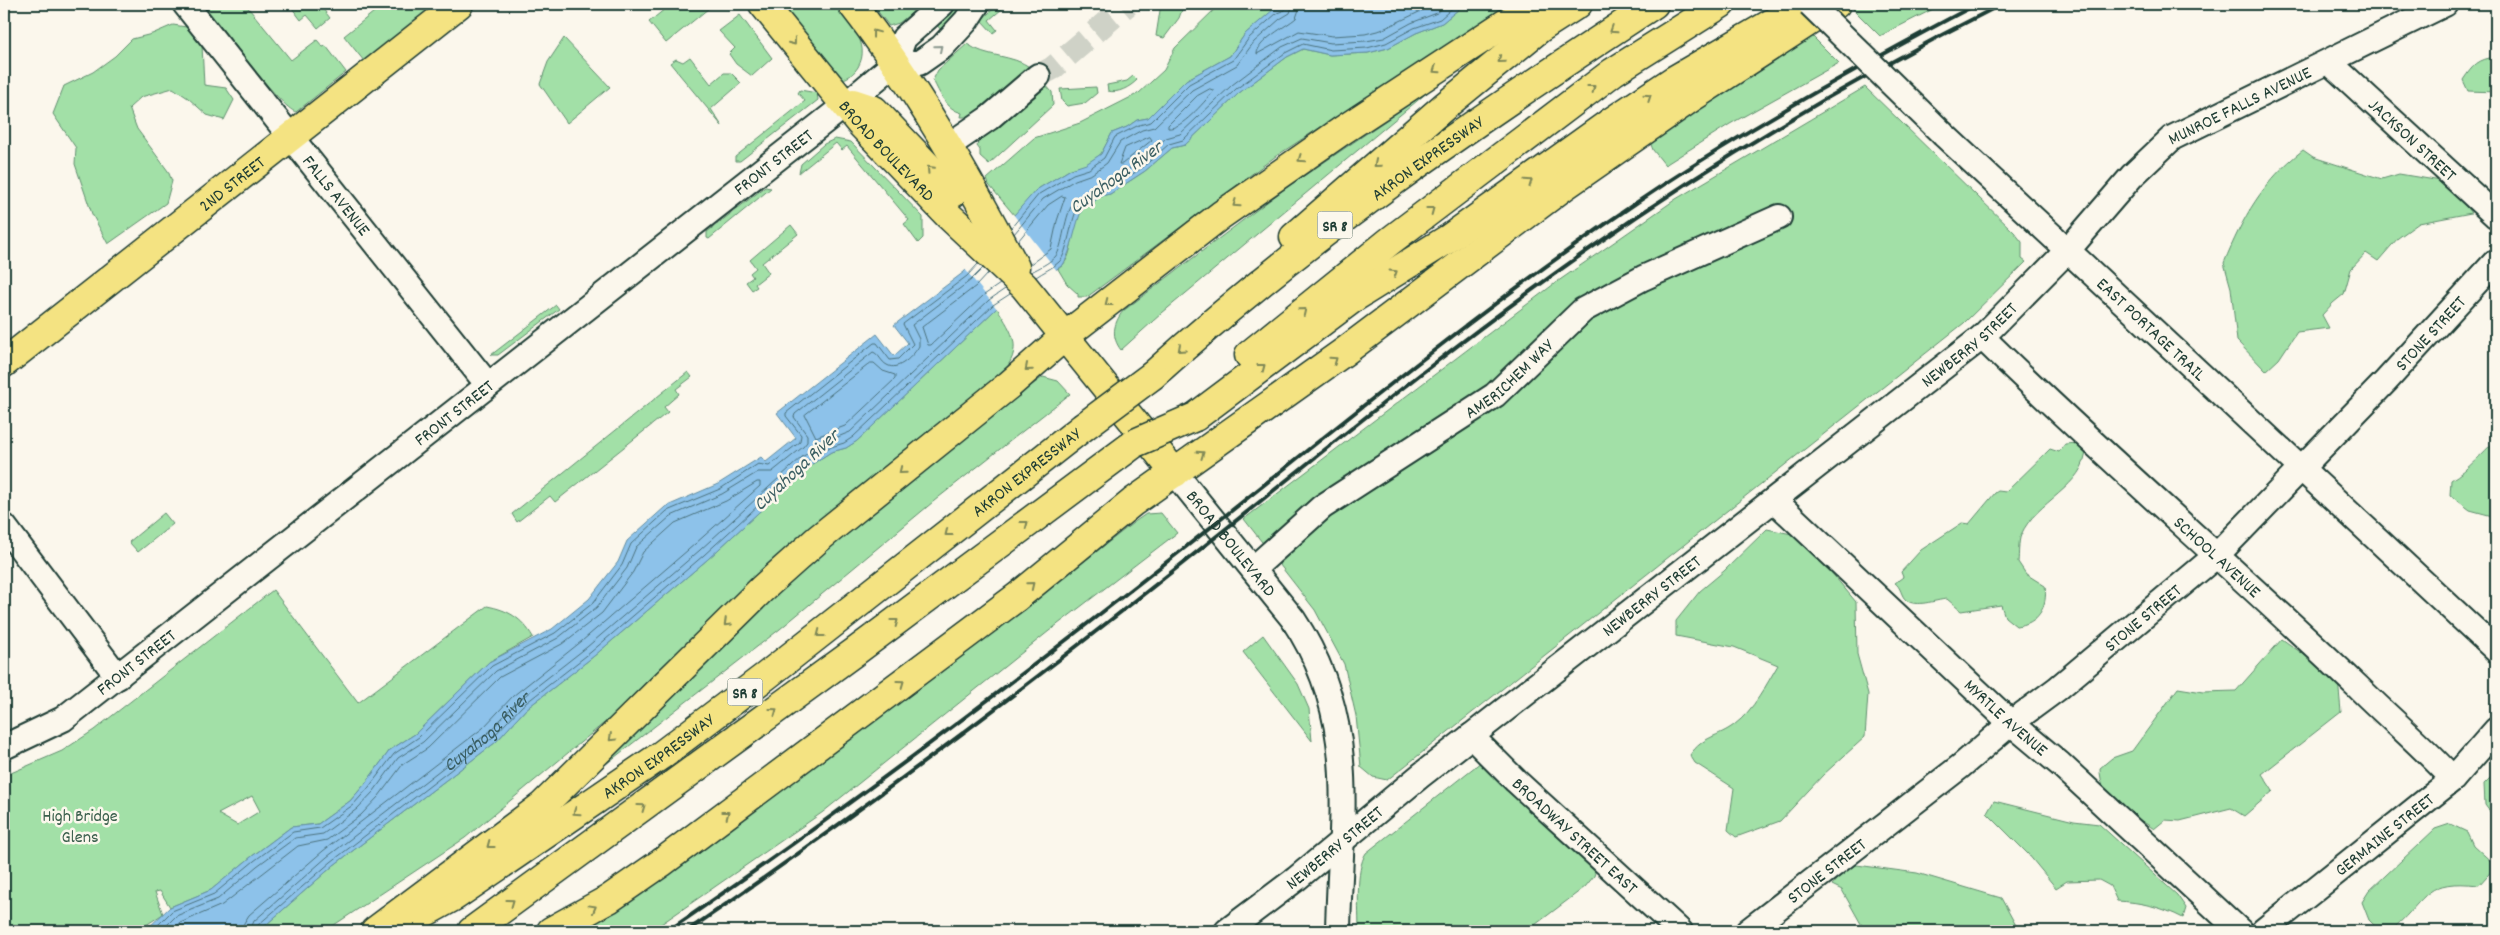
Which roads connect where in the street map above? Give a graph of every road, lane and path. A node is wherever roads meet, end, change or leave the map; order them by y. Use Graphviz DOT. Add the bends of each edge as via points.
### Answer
graph roads {
  1 [pos="185,4"];
  2 [pos="459,4"];
  3 [pos="763,4"];
  4 [pos="852,4"];
  5 [pos="942,4"];
  6 [pos="977,4"];
  7 [pos="1578,4"];
  8 [pos="1654,4"];
  9 [pos="1721,4"];
  10 [pos="1804,4"];
  11 [pos="1810,4"];
  12 [pos="1836,4"];
  13 [pos="2445,4"];
  14 [pos="1537,16"];
  15 [pos="2329,62"];
  16 [pos="895,63"];
  17 [pos="1038,76"];
  18 [pos="844,106"];
  19 [pos="292,137"];
  20 [pos="948,146"];
  21 [pos="963,205"];
  22 [pos="2496,216"];
  23 [pos="1780,217"];
  24 [pos="2068,250"];
  25 [pos="2496,261"];
  26 [pos="1024,286"];
  27 [pos="1204,329"];
  28 [pos="1065,336"];
  29 [pos="1982,337"];
  30 [pos="4,363"];
  31 [pos="488,385"];
  32 [pos="1188,411"];
  33 [pos="2301,470"];
  34 [pos="1175,473"];
  35 [pos="1774,500"];
  36 [pos="4,526"];
  37 [pos="2217,555"];
  38 [pos="1253,569"];
  39 [pos="2496,650"];
  40 [pos="118,677"];
  41 [pos="2011,723"];
  42 [pos="2496,730"];
  43 [pos="1471,736"];
  44 [pos="4,746"];
  45 [pos="2452,779"];
  46 [pos="1340,841"];
  47 [pos="375,931"];
  48 [pos="391,931"];
  49 [pos="472,931"];
  50 [pos="551,931"];
  51 [pos="1228,931"];
  52 [pos="1338,931"];
  53 [pos="1680,931"];
  54 [pos="1748,931"];
  55 [pos="2240,931"];
  56 [pos="2264,931"];
  1 -- 19 [label="street, FALLS AVENUE"];
  2 -- 19 [label="main road, 2ND STREET"];
  3 -- 18 [label="main road, BROAD BOULEVARD, one-way"];
  16 -- 4 [label="main road, BROAD BOULEVARD, one-way"];
  5 -- 16 [label="street" via="904,38"];
  16 -- 6 [label="street, one-way" via="920,63 942,47"];
  7 -- 14 [label="main road"];
  8 -- 27 [label="main road, AKRON EXPRESSWAY / SR 8, one-way" via="1487,116 1318,237"];
  32 -- 9 [label="main road, AKRON EXPRESSWAY / SR 8, one-way" via="1390,241 1613,72"];
  32 -- 10 [label="main road, one-way" via="1355,297 1448,239 1674,80"];
  11 -- 24 [label="street, EAST PORTAGE TRAIL, bridge"];
  34 -- 12 [label="main road, one-way" via="1344,352 1563,188 1699,93"];
  13 -- 15 [label="street, MUNROE FALLS AVENUE"];
  14 -- 27 [label="main road, one-way" via="1308,222"];
  14 -- 28 [label="main road, one-way" via="1343,130 1221,215"];
  15 -- 22 [label="street, JACKSON STREET"];
  15 -- 24 [label="street, MUNROE FALLS AVENUE" via="2172,138 2132,176"];
  16 -- 18 [label="street, FRONT STREET"];
  16 -- 20 [label="main road, BROAD BOULEVARD"];
  17 -- 20 [label="street" via="989,118"];
  18 -- 21 [label="main road, BROAD BOULEVARD"];
  18 -- 31 [label="street, FRONT STREET"];
  19 -- 30 [label="main road, 2ND STREET"];
  19 -- 31 [label="street, FALLS AVENUE"];
  20 -- 21 [label="main road, BROAD BOULEVARD"];
  21 -- 26 [label="main road, BROAD BOULEVARD"];
  21 -- 26 [label="main road, BROAD BOULEVARD" via="1001,241"];
  23 -- 38 [label="street, AMERICHEM WAY" via="1643,278 1583,310 1494,395 1322,507"];
  24 -- 29 [label="street, NEWBERRY STREET"];
  24 -- 33 [label="street, EAST PORTAGE TRAIL"];
  25 -- 33 [label="street, STONE STREET"];
  26 -- 28 [label="main road, BROAD BOULEVARD"];
  27 -- 48 [label="main road, AKRON EXPRESSWAY / SR 8, one-way, bridge" via="1154,375 660,756 455,896"];
  28 -- 34 [label="main road, BROAD BOULEVARD"];
  28 -- 47 [label="main road, one-way" via="769,583 542,806"];
  29 -- 35 [label="street, NEWBERRY STREET"];
  29 -- 37 [label="street, SCHOOL AVENUE"];
  31 -- 40 [label="street, FRONT STREET"];
  49 -- 32 [label="main road, AKRON EXPRESSWAY / SR 8, one-way, bridge" via="1111,460"];
  33 -- 37 [label="street, STONE STREET"];
  33 -- 39 [label="street, EAST PORTAGE TRAIL"];
  34 -- 38 [label="street, BROAD BOULEVARD"];
  50 -- 34 [label="main road, one-way" via="609,899 661,863 1016,597 1133,502"];
  35 -- 41 [label="street, MYRTLE AVENUE"];
  35 -- 43 [label="street, NEWBERRY STREET"];
  36 -- 40 [label="street"];
  37 -- 41 [label="street, STONE STREET" via="2057,689"];
  37 -- 45 [label="street, SCHOOL AVENUE" via="2428,752"];
  38 -- 46 [label="street, BROAD BOULEVARD" via="1307,640 1329,689 1340,738 1343,774"];
  40 -- 44 [label="street, FRONT STREET" via="63,719"];
  41 -- 54 [label="street, STONE STREET" via="1961,766"];
  41 -- 55 [label="street, MYRTLE AVENUE" via="2060,764"];
  42 -- 45 [label="street, GERMAINE STREET"];
  43 -- 46 [label="street, NEWBERRY STREET"];
  43 -- 53 [label="street, BROADWAY STREET EAST"];
  45 -- 56 [label="street, GERMAINE STREET"];
  46 -- 51 [label="street, NEWBERRY STREET"];
  46 -- 52 [label="street, BROAD BOULEVARD"];
}
